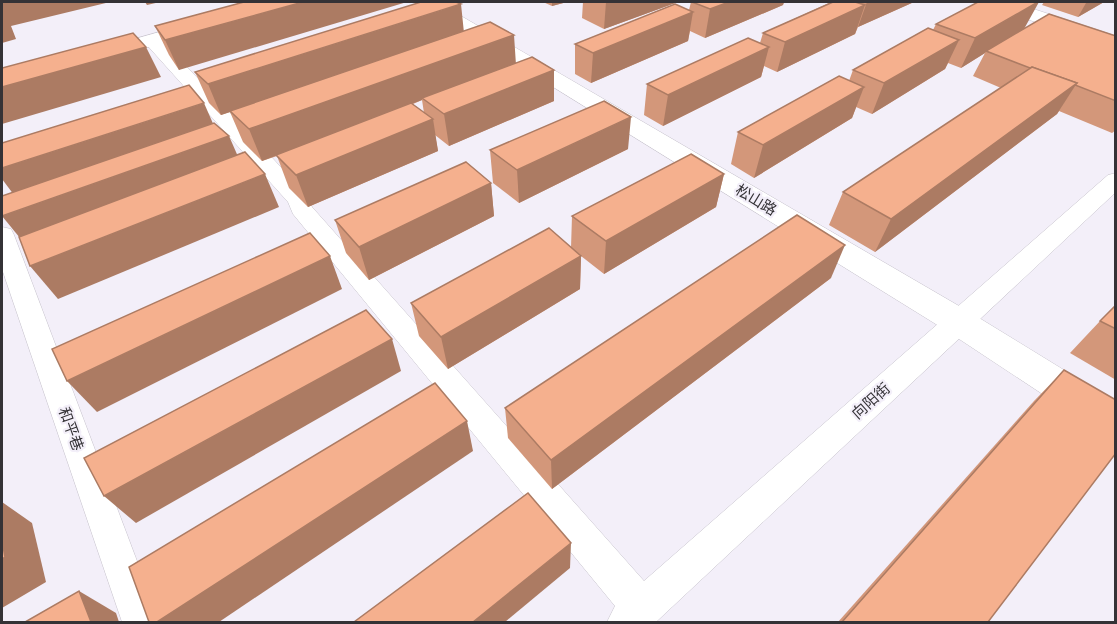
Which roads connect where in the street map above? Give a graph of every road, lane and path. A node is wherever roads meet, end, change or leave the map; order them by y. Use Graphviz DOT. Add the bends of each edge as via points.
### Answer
graph roads {
  1 [pos="425,2"];
  2 [pos="995,2"];
  3 [pos="217,22"];
  4 [pos="152,40"];
  5 [pos="1116,43"];
  6 [pos="77,61"];
  7 [pos="1116,180"];
  8 [pos="2,235"];
  9 [pos="959,322"];
  10 [pos="1116,422"];
  11 [pos="634,615"];
  12 [pos="141,622"];
  1 -- 9 [label="street, 松山路"];
  2 -- 5 [label="street"];
  3 -- 4 [label="street"];
  4 -- 6 [label="street"];
  4 -- 11 [label="street" via="299,200 301,209"];
  7 -- 9 [label="street, 向阳街"];
  8 -- 12 [label="street, 和平巷"];
  9 -- 10 [label="street, 松山路"];
  9 -- 11 [label="street, 向阳街"];
}
